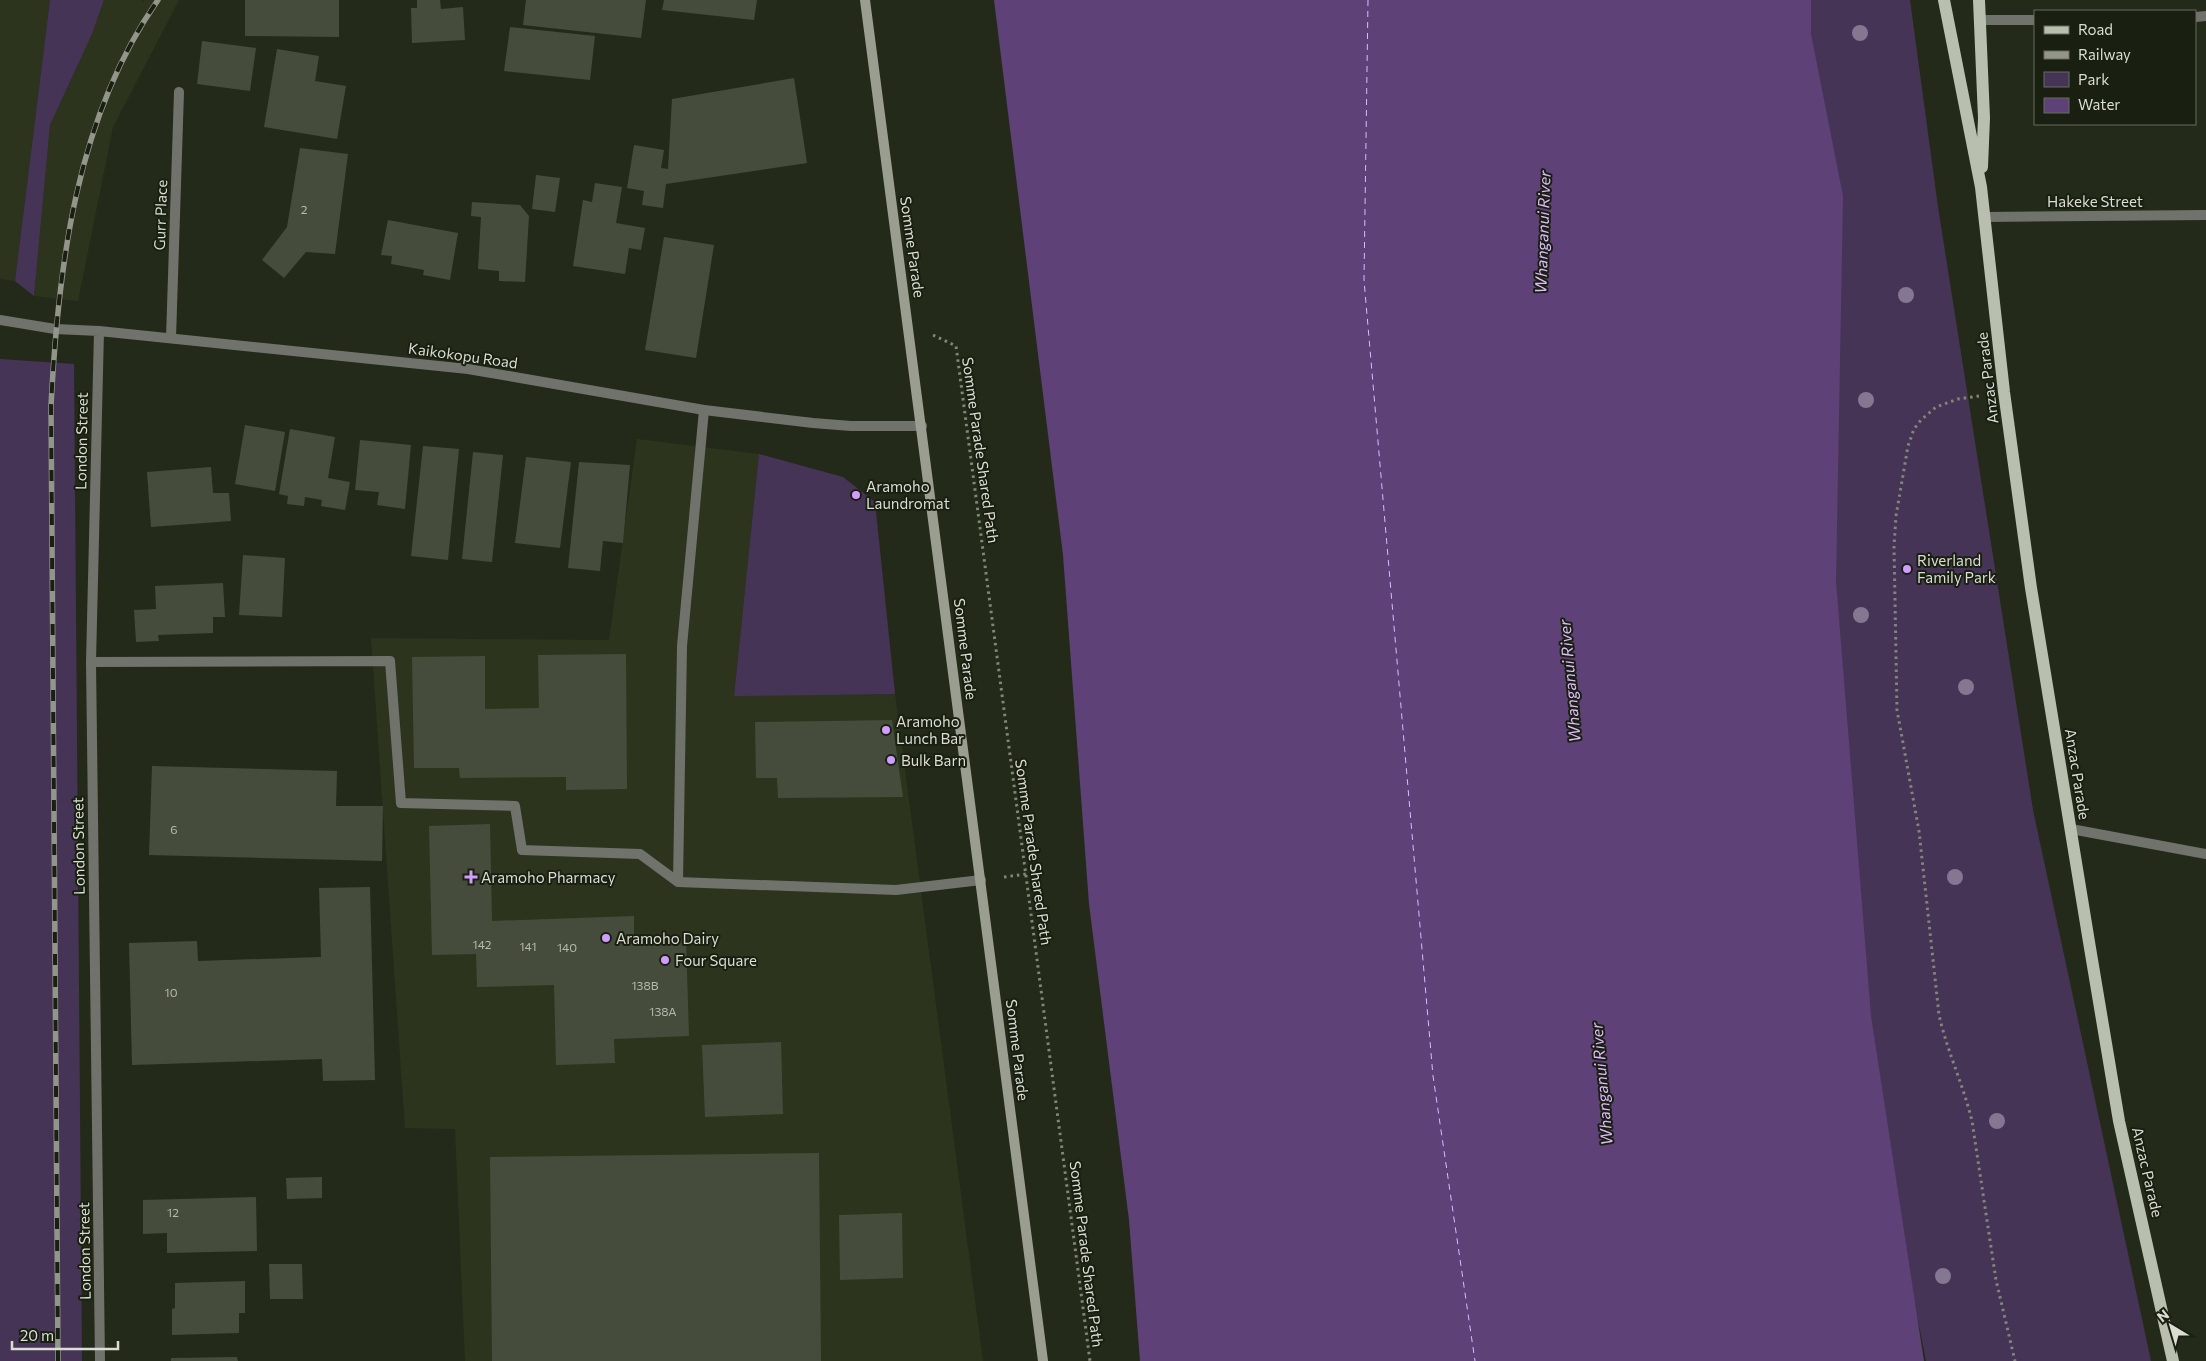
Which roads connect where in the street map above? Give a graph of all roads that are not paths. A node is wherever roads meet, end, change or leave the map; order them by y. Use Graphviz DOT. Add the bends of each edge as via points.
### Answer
graph roads {
  1 [pos="865,0"];
  2 [pos="1944,0"];
  3 [pos="1979,0"];
  4 [pos="1981,20"];
  5 [pos="2034,20"];
  6 [pos="179,92"];
  7 [pos="1981,187"];
  8 [pos="2206,215"];
  9 [pos="1985,217"];
  10 [pos="0,320"];
  11 [pos="99,331"];
  12 [pos="171,338"];
  13 [pos="704,410"];
  14 [pos="922,426"];
  15 [pos="91,662"];
  16 [pos="2071,829"];
  17 [pos="2206,854"];
  18 [pos="981,880"];
  19 [pos="678,882"];
  20 [pos="100,1361"];
  21 [pos="1043,1361"];
  22 [pos="2173,1361"];
  1 -- 14 [label="main road, Somme Parade"];
  2 -- 7 [label="main road, Anzac Parade"];
  3 -- 4 [label="main road, Anzac Parade"];
  4 -- 5 [label="street"];
  4 -- 7 [label="main road, Anzac Parade" via="1984,118"];
  6 -- 12 [label="street, Gurr Place"];
  7 -- 9 [label="main road, Anzac Parade"];
  8 -- 9 [label="street, Hakeke Street"];
  9 -- 16 [label="main road, Anzac Parade" via="2004,392 2031,588"];
  10 -- 11 [label="street, Kaikokopu Road"];
  11 -- 12 [label="street, Kaikokopu Road"];
  11 -- 15 [label="street, London Street"];
  12 -- 13 [label="street, Kaikokopu Road" via="468,369"];
  13 -- 14 [label="street, Kaikokopu Road" via="850,426"];
  13 -- 19 [label="street" via="682,646"];
  14 -- 18 [label="main road, Somme Parade"];
  15 -- 19 [label="street" via="390,661 401,803 514,806 522,850 640,854"];
  15 -- 20 [label="street, London Street"];
  16 -- 17 [label="street"];
  16 -- 22 [label="main road, Anzac Parade" via="2119,1121"];
  18 -- 19 [label="street" via="896,890"];
  18 -- 21 [label="main road, Somme Parade"];
}
